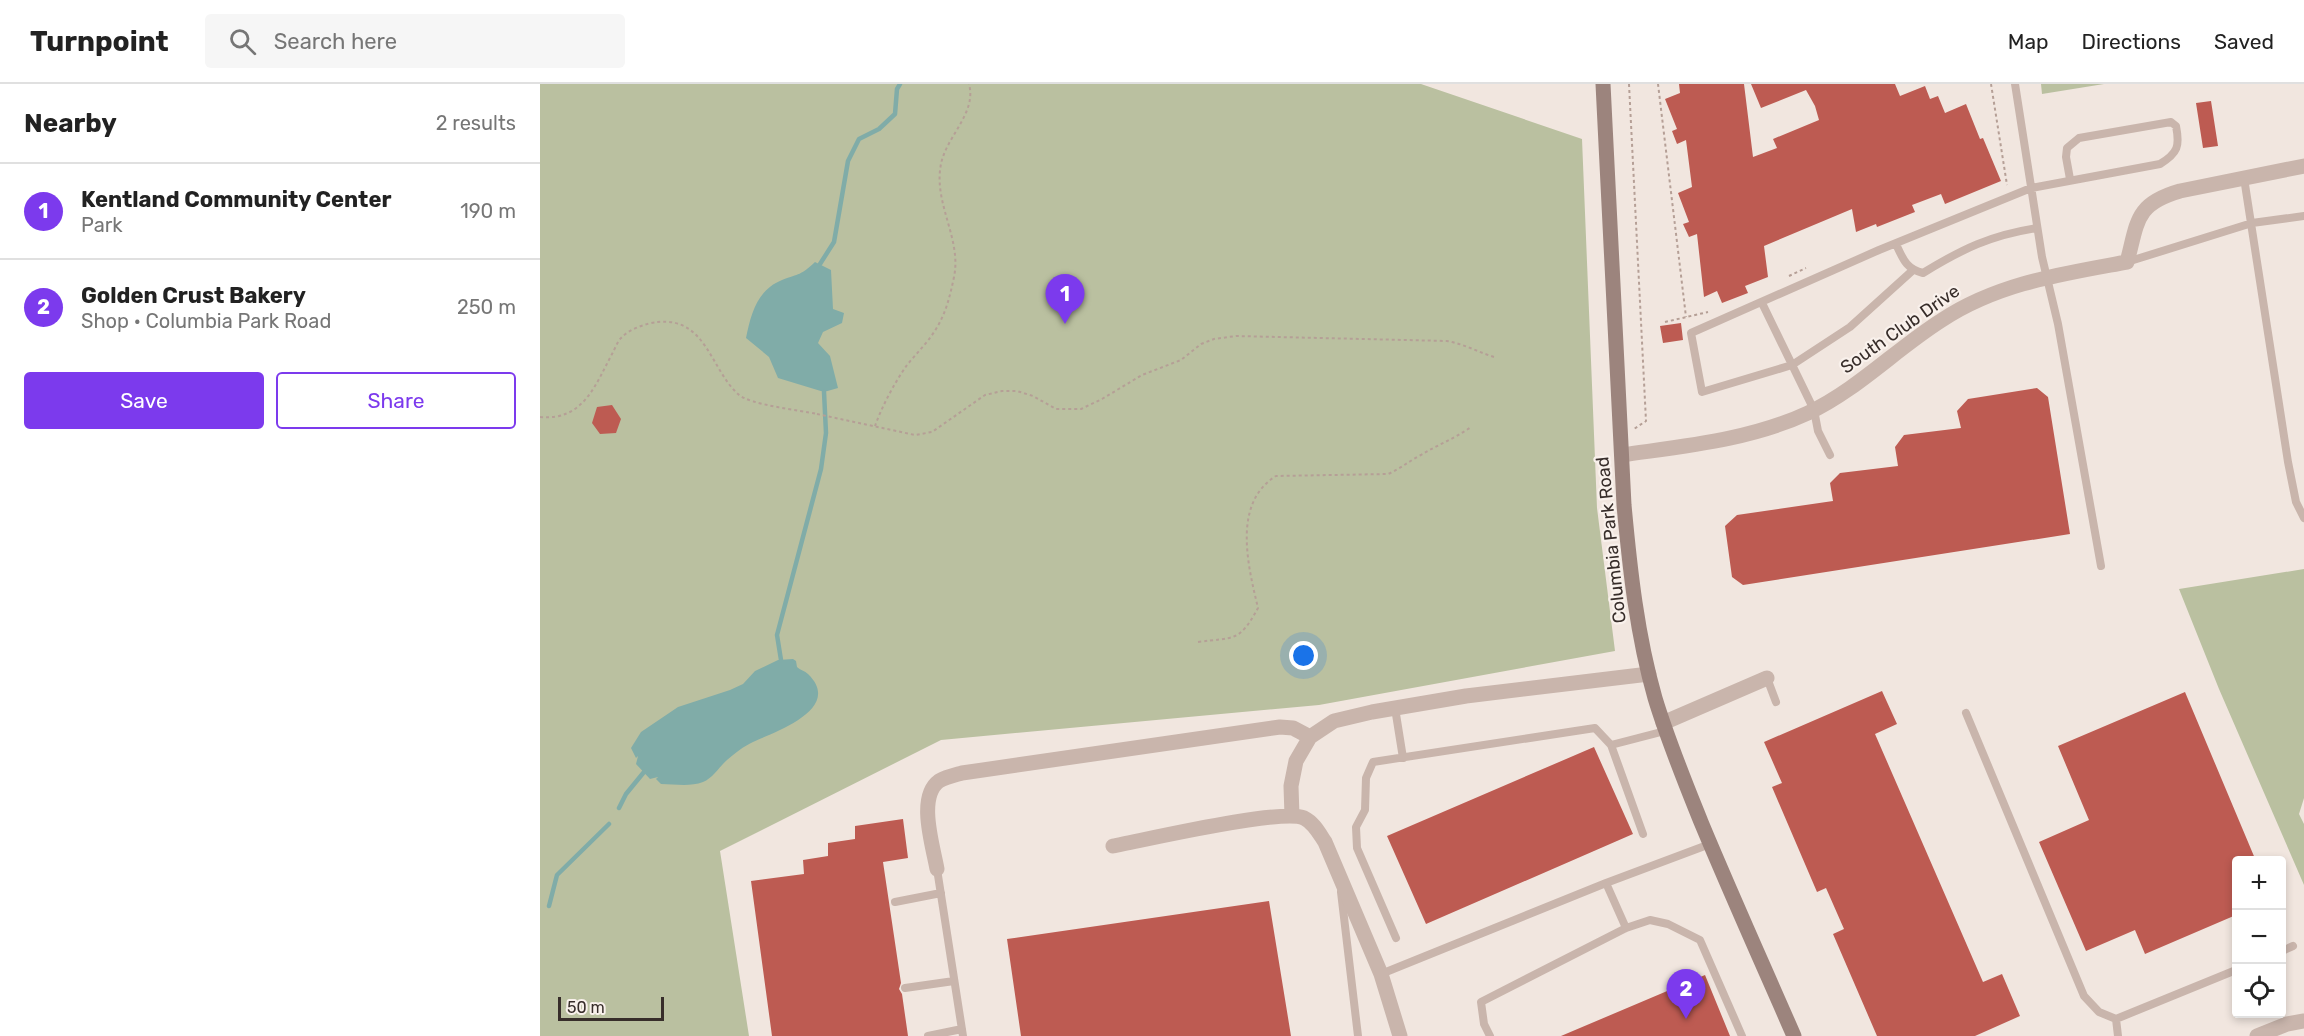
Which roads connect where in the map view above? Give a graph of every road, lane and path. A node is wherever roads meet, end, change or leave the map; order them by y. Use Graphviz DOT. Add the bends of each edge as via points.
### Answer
graph roads {
  1 [pos="969,84"];
  2 [pos="1603,84"];
  3 [pos="1629,84"];
  4 [pos="1658,84"];
  5 [pos="1991,84"];
  6 [pos="2015,84"];
  7 [pos="2304,166"];
  8 [pos="2244,178"];
  9 [pos="2070,179"];
  10 [pos="2031,188"];
  11 [pos="2003,192"];
  12 [pos="2304,216"];
  13 [pos="2252,223"];
  14 [pos="2037,228"];
  15 [pos="1896,244"];
  16 [pos="2127,262"];
  17 [pos="1816,265"];
  18 [pos="1912,271"];
  19 [pos="2047,276"];
  20 [pos="1784,279"];
  21 [pos="1762,303"];
  22 [pos="1717,310"];
  23 [pos="1686,317"];
  24 [pos="1665,322"];
  25 [pos="1494,357"];
  26 [pos="1792,365"];
  27 [pos="1814,410"];
  28 [pos="540,417"];
  29 [pos="875,426"];
  30 [pos="1471,428"];
  31 [pos="1621,435"];
  32 [pos="1622,455"];
  33 [pos="1830,455"];
  34 [pos="2304,518"];
  35 [pos="2102,566"];
  36 [pos="1198,642"];
  37 [pos="1649,674"];
  38 [pos="1767,678"];
  39 [pos="1776,702"];
  40 [pos="1395,708"];
  41 [pos="1966,713"];
  42 [pos="1664,727"];
  43 [pos="1310,737"];
  44 [pos="1611,745"];
  45 [pos="1403,758"];
  46 [pos="1292,816"];
  47 [pos="1643,834"];
  48 [pos="1710,844"];
  49 [pos="1113,846"];
  50 [pos="937,869"];
  51 [pos="1339,873"];
  52 [pos="1606,883"];
  53 [pos="941,893"];
  54 [pos="895,902"];
  55 [pos="1626,928"];
  56 [pos="1396,938"];
  57 [pos="2293,946"];
  58 [pos="2286,949"];
  59 [pos="2232,972"];
  60 [pos="1381,974"];
  61 [pos="954,981"];
  62 [pos="905,988"];
  63 [pos="2116,1019"];
  64 [pos="2304,1021"];
  65 [pos="962,1032"];
  66 [pos="928,1036"];
  67 [pos="1358,1036"];
  68 [pos="1400,1036"];
  69 [pos="1490,1036"];
  70 [pos="1742,1036"];
  71 [pos="1794,1036"];
  72 [pos="2118,1036"];
  73 [pos="2257,1036"];
  1 -- 29 [label="path" via="970,106 941,163 939,187 955,247 955,274 948,306 926,344 906,366"];
  2 -- 31 [label="street, Columbia Park Road"];
  3 -- 31 [label="path" via="1646,421"];
  4 -- 23 [label="path"];
  5 -- 11 [label="path" via="2007,185"];
  6 -- 10 [label="lane"];
  7 -- 8 [label="street"];
  8 -- 13 [label="lane"];
  8 -- 16 [label="street" via="2180,191 2151,202 2137,224"];
  9 -- 9 [label="lane" via="2160,164 2171,157 2179,143 2176,126 2171,122 2079,138 2067,148"];
  9 -- 10 [label="lane"];
  10 -- 14 [label="lane"];
  10 -- 15 [label="lane"];
  12 -- 13 [label="lane"];
  13 -- 16 [label="lane"];
  13 -- 34 [label="lane" via="2293,490"];
  14 -- 18 [label="lane" via="1988,239 1923,273"];
  14 -- 19 [label="lane"];
  15 -- 18 [label="lane"];
  15 -- 21 [label="lane"];
  16 -- 19 [label="street, South Club Drive"];
  17 -- 20 [label="path"];
  18 -- 26 [label="lane" via="1850,327"];
  19 -- 27 [label="street, South Club Drive" via="1972,301"];
  19 -- 35 [label="lane"];
  21 -- 26 [label="lane"];
  21 -- 26 [label="lane" via="1691,333 1702,392"];
  22 -- 23 [label="path"];
  23 -- 24 [label="path"];
  25 -- 29 [label="path" via="1448,341 1236,336 1201,344 1181,360 1142,375 1081,409 1056,409 1033,396 1002,391 985,395 932,432 915,435"];
  26 -- 27 [label="lane"];
  27 -- 32 [label="street, South Club Drive" via="1746,435"];
  27 -- 33 [label="lane" via="1818,431"];
  28 -- 29 [label="path" via="571,413 585,403 621,338 638,327 659,322 681,324 700,338 739,396"];
  30 -- 36 [label="path" via="1388,474 1276,476 1265,483 1252,500 1248,526 1248,564 1258,608 1238,636"];
  31 -- 32 [label="street, Columbia Park Road"];
  32 -- 37 [label="street, Columbia Park Road" via="1630,563"];
  37 -- 40 [label="street"];
  37 -- 42 [label="street, Columbia Park Road"];
  38 -- 39 [label="lane"];
  38 -- 42 [label="street"];
  40 -- 43 [label="street" via="1334,721"];
  40 -- 45 [label="lane"];
  41 -- 63 [label="lane" via="2084,996 2099,1012"];
  42 -- 44 [label="lane"];
  42 -- 48 [label="street, Columbia Park Road"];
  43 -- 46 [label="street" via="1296,761 1290,786"];
  43 -- 50 [label="street" via="1280,726 947,777 933,788 928,804"];
  44 -- 45 [label="lane" via="1595,728"];
  44 -- 47 [label="lane"];
  45 -- 56 [label="lane" via="1373,762 1366,778 1365,810 1356,827 1357,848"];
  46 -- 49 [label="street"];
  46 -- 51 [label="street" via="1316,826"];
  48 -- 52 [label="lane"];
  48 -- 71 [label="street, Columbia Park Road"];
  50 -- 53 [label="lane"];
  51 -- 60 [label="street"];
  51 -- 67 [label="lane"];
  52 -- 55 [label="lane"];
  52 -- 60 [label="lane"];
  53 -- 54 [label="lane"];
  53 -- 61 [label="lane"];
  55 -- 69 [label="lane" via="1481,1002"];
  55 -- 70 [label="lane" via="1650,920 1700,940"];
  57 -- 58 [label="lane"];
  59 -- 63 [label="lane"];
  60 -- 68 [label="street"];
  61 -- 62 [label="lane"];
  61 -- 65 [label="lane"];
  63 -- 72 [label="lane"];
  64 -- 73 [label="street"];
  65 -- 66 [label="lane"];
}
